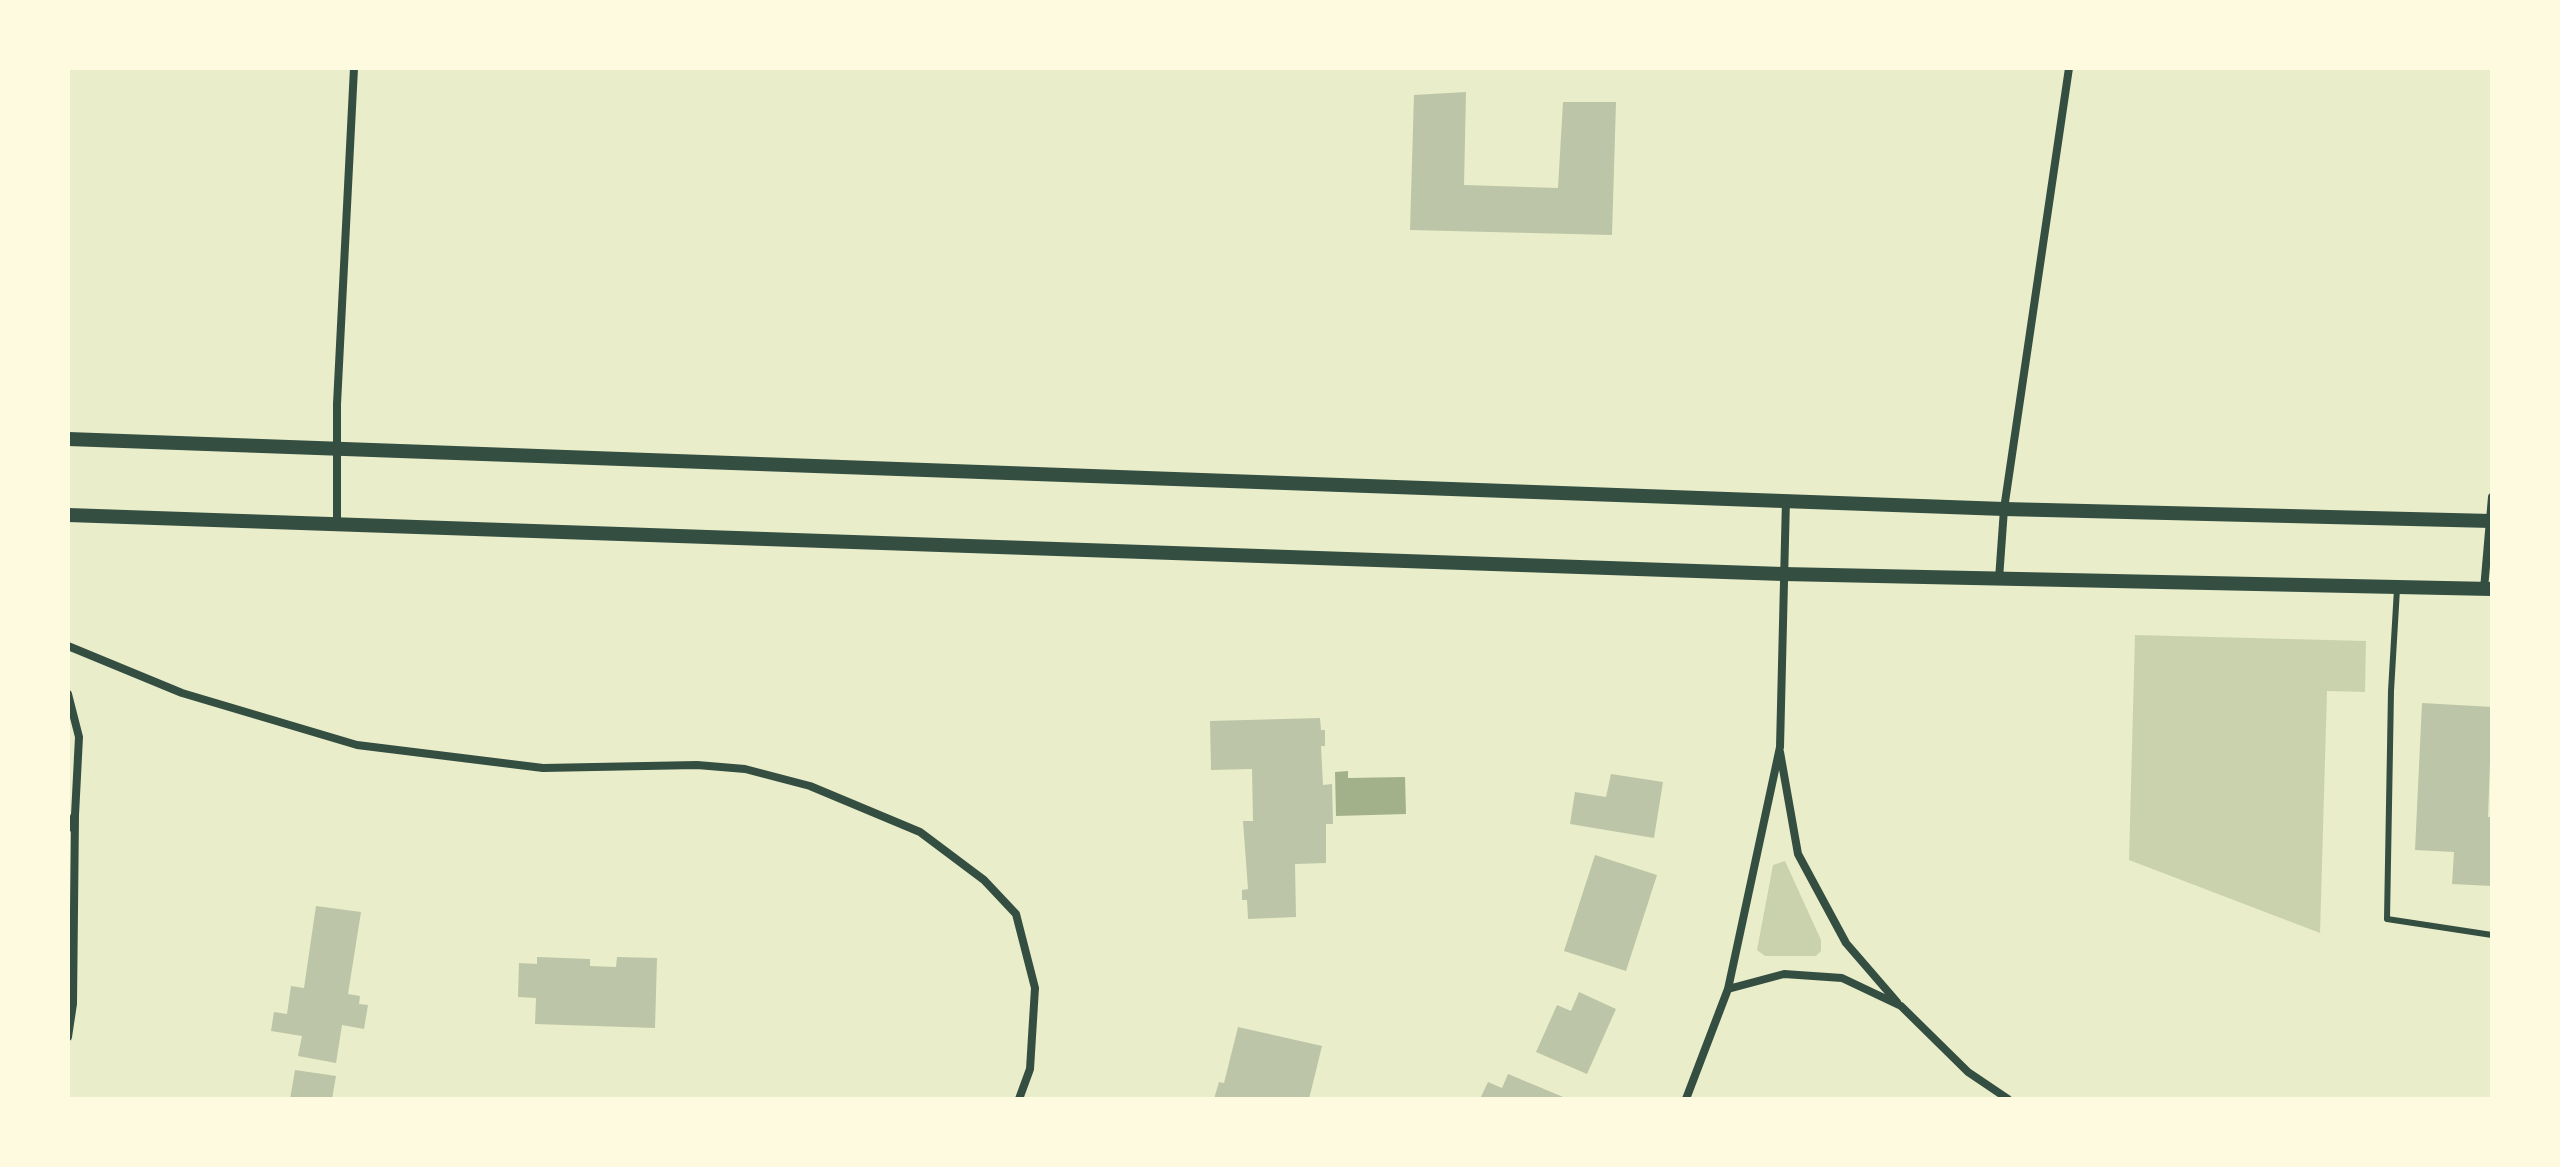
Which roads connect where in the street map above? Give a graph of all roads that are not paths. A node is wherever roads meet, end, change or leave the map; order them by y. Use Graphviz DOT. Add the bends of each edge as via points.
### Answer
graph roads {
  1 [pos="354,68"];
  2 [pos="2069,68"];
  3 [pos="68,439"];
  4 [pos="336,450"];
  5 [pos="2492,497"];
  6 [pos="1786,499"];
  7 [pos="2004,509"];
  8 [pos="68,515"];
  9 [pos="2490,521"];
  10 [pos="337,527"];
  11 [pos="1783,574"];
  12 [pos="1999,579"];
  13 [pos="2397,586"];
  14 [pos="2488,589"];
  15 [pos="68,646"];
  16 [pos="68,694"];
  17 [pos="1780,747"];
  18 [pos="75,815"];
  19 [pos="68,828"];
  20 [pos="2492,935"];
  21 [pos="1728,989"];
  22 [pos="1901,1006"];
  23 [pos="68,1037"];
  24 [pos="1019,1099"];
  25 [pos="1686,1099"];
  26 [pos="2008,1099"];
  1 -- 4 [label="street"];
  2 -- 7 [label="street"];
  3 -- 4 [label="street"];
  4 -- 6 [label="street"];
  4 -- 10 [label="street"];
  5 -- 9 [label="street"];
  6 -- 7 [label="street"];
  6 -- 11 [label="street"];
  7 -- 9 [label="street"];
  7 -- 12 [label="street"];
  8 -- 10 [label="street"];
  9 -- 14 [label="street"];
  10 -- 11 [label="street"];
  11 -- 12 [label="street"];
  11 -- 17 [label="street"];
  12 -- 13 [label="street"];
  13 -- 14 [label="street"];
  13 -- 20 [label="lane" via="2387,919"];
  15 -- 24 [label="street" via="182,693 357,745 543,768 745,769 810,786 920,832 984,880 1016,914 1035,988 1030,1069"];
  16 -- 18 [label="street" via="79,737"];
  17 -- 21 [label="street"];
  17 -- 22 [label="street" via="1798,854 1846,943"];
  18 -- 19 [label="street"];
  18 -- 23 [label="street"];
  21 -- 22 [label="street" via="1784,974 1842,978"];
  21 -- 25 [label="street"];
  22 -- 26 [label="street" via="1968,1072"];
}
